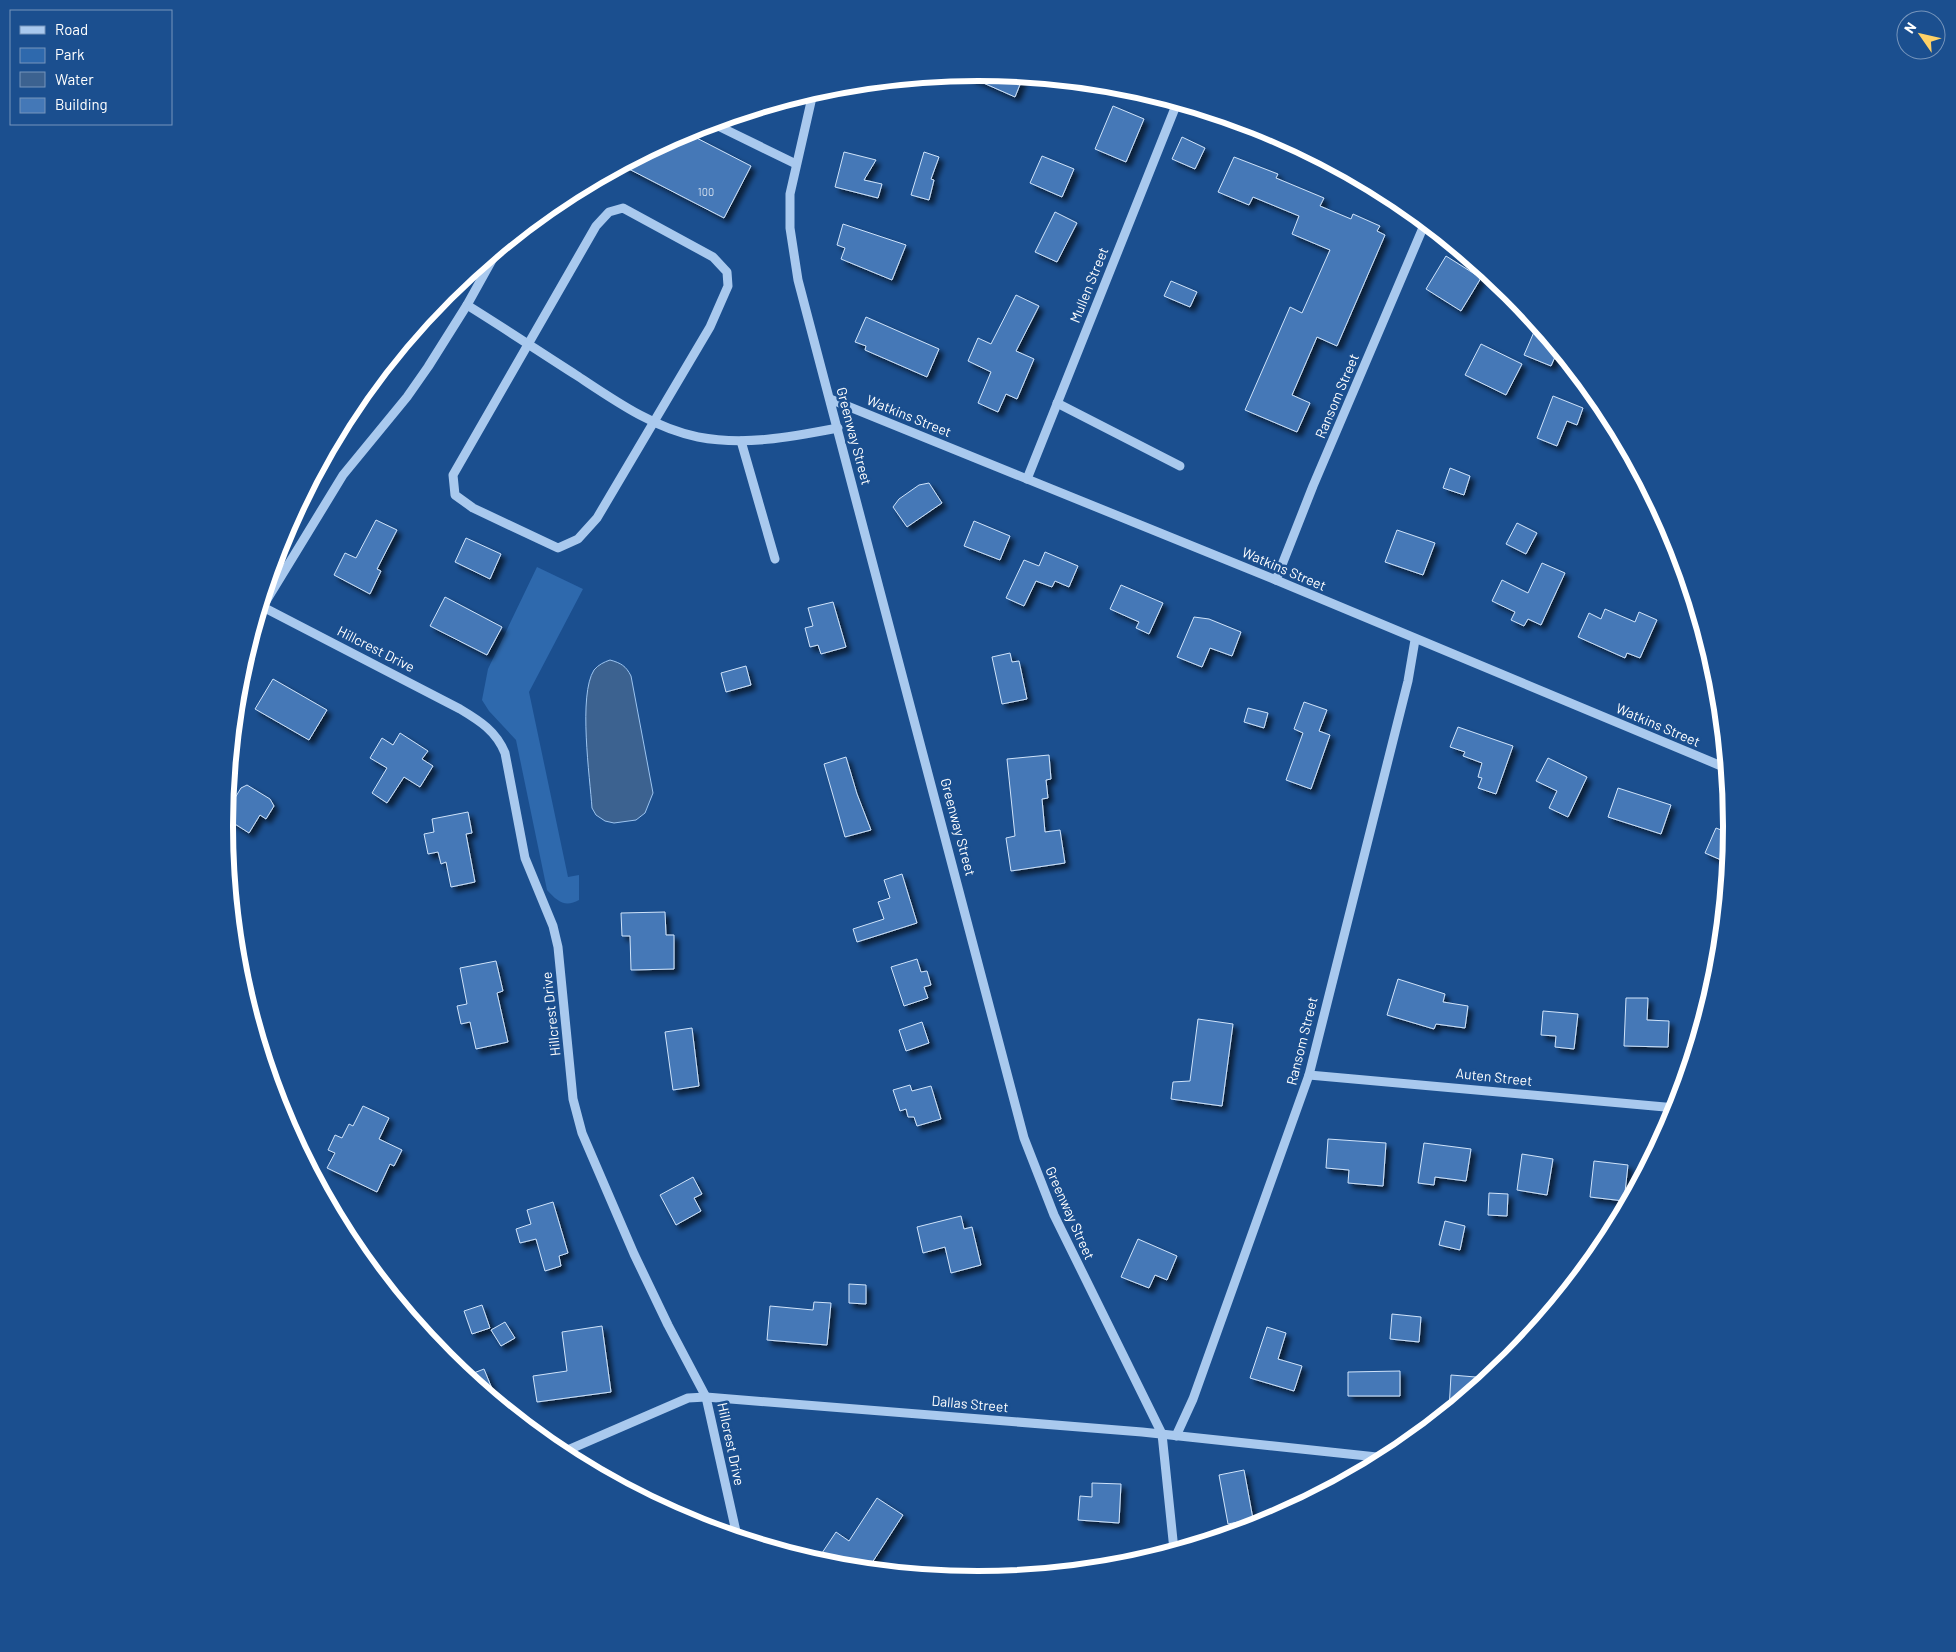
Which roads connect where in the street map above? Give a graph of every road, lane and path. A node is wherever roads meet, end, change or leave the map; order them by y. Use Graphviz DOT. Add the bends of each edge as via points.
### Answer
graph roads {
  1 [pos="811,101"];
  2 [pos="1175,108"];
  3 [pos="721,128"];
  4 [pos="796,164"];
  5 [pos="1422,229"];
  6 [pos="490,264"];
  7 [pos="467,305"];
  8 [pos="529,345"];
  9 [pos="830,399"];
  10 [pos="1057,403"];
  11 [pos="655,422"];
  12 [pos="838,428"];
  13 [pos="741,441"];
  14 [pos="1180,466"];
  15 [pos="1027,479"];
  16 [pos="775,559"];
  17 [pos="1276,580"];
  18 [pos="272,590"];
  19 [pos="266,610"];
  20 [pos="1415,640"];
  21 [pos="1720,765"];
  22 [pos="1309,1075"];
  23 [pos="1667,1107"];
  24 [pos="706,1397"];
  25 [pos="1162,1434"];
  26 [pos="1176,1436"];
  27 [pos="570,1449"];
  28 [pos="1373,1457"];
  29 [pos="736,1530"];
  30 [pos="1173,1544"];
  1 -- 4 [label="street, Greenway Street"];
  2 -- 10 [label="street, Mullen Street"];
  3 -- 4 [label="street"];
  4 -- 9 [label="street, Greenway Street" via="790,194 792,247"];
  5 -- 17 [label="street, Ransom Street"];
  6 -- 7 [label="street"];
  7 -- 8 [label="street"];
  7 -- 18 [label="street" via="407,397 343,475"];
  8 -- 11 [label="street"];
  8 -- 11 [label="street" via="453,475 455,495 473,508 558,548 578,539 598,518"];
  8 -- 11 [label="street" via="596,226 609,212 623,208 713,257 727,272 728,286 710,327"];
  9 -- 12 [label="street, Greenway Street"];
  9 -- 15 [label="street, Watkins Street"];
  10 -- 14 [label="street"];
  10 -- 15 [label="street, Mullen Street"];
  11 -- 13 [label="street" via="698,437"];
  12 -- 13 [label="street" via="775,440"];
  12 -- 25 [label="street, Greenway Street" via="1024,1138 1054,1215"];
  13 -- 16 [label="street"];
  15 -- 17 [label="street, Watkins Street"];
  17 -- 20 [label="street, Watkins Street"];
  19 -- 24 [label="street, Hillcrest Drive" via="460,709 480,721 501,743 525,858 555,933 573,1099 582,1133 634,1254"];
  20 -- 21 [label="street, Watkins Street"];
  20 -- 22 [label="street, Ransom Street" via="1408,681"];
  22 -- 23 [label="street, Auten Street"];
  22 -- 26 [label="street, Ransom Street" via="1194,1399"];
  24 -- 25 [label="street, Dallas Street"];
  24 -- 27 [label="street, Dallas Street" via="688,1398"];
  24 -- 29 [label="street, Hillcrest Drive"];
  25 -- 26 [label="street, Dallas Street"];
  25 -- 30 [label="street, Greenway Street"];
  26 -- 28 [label="street, Dallas Street"];
}
